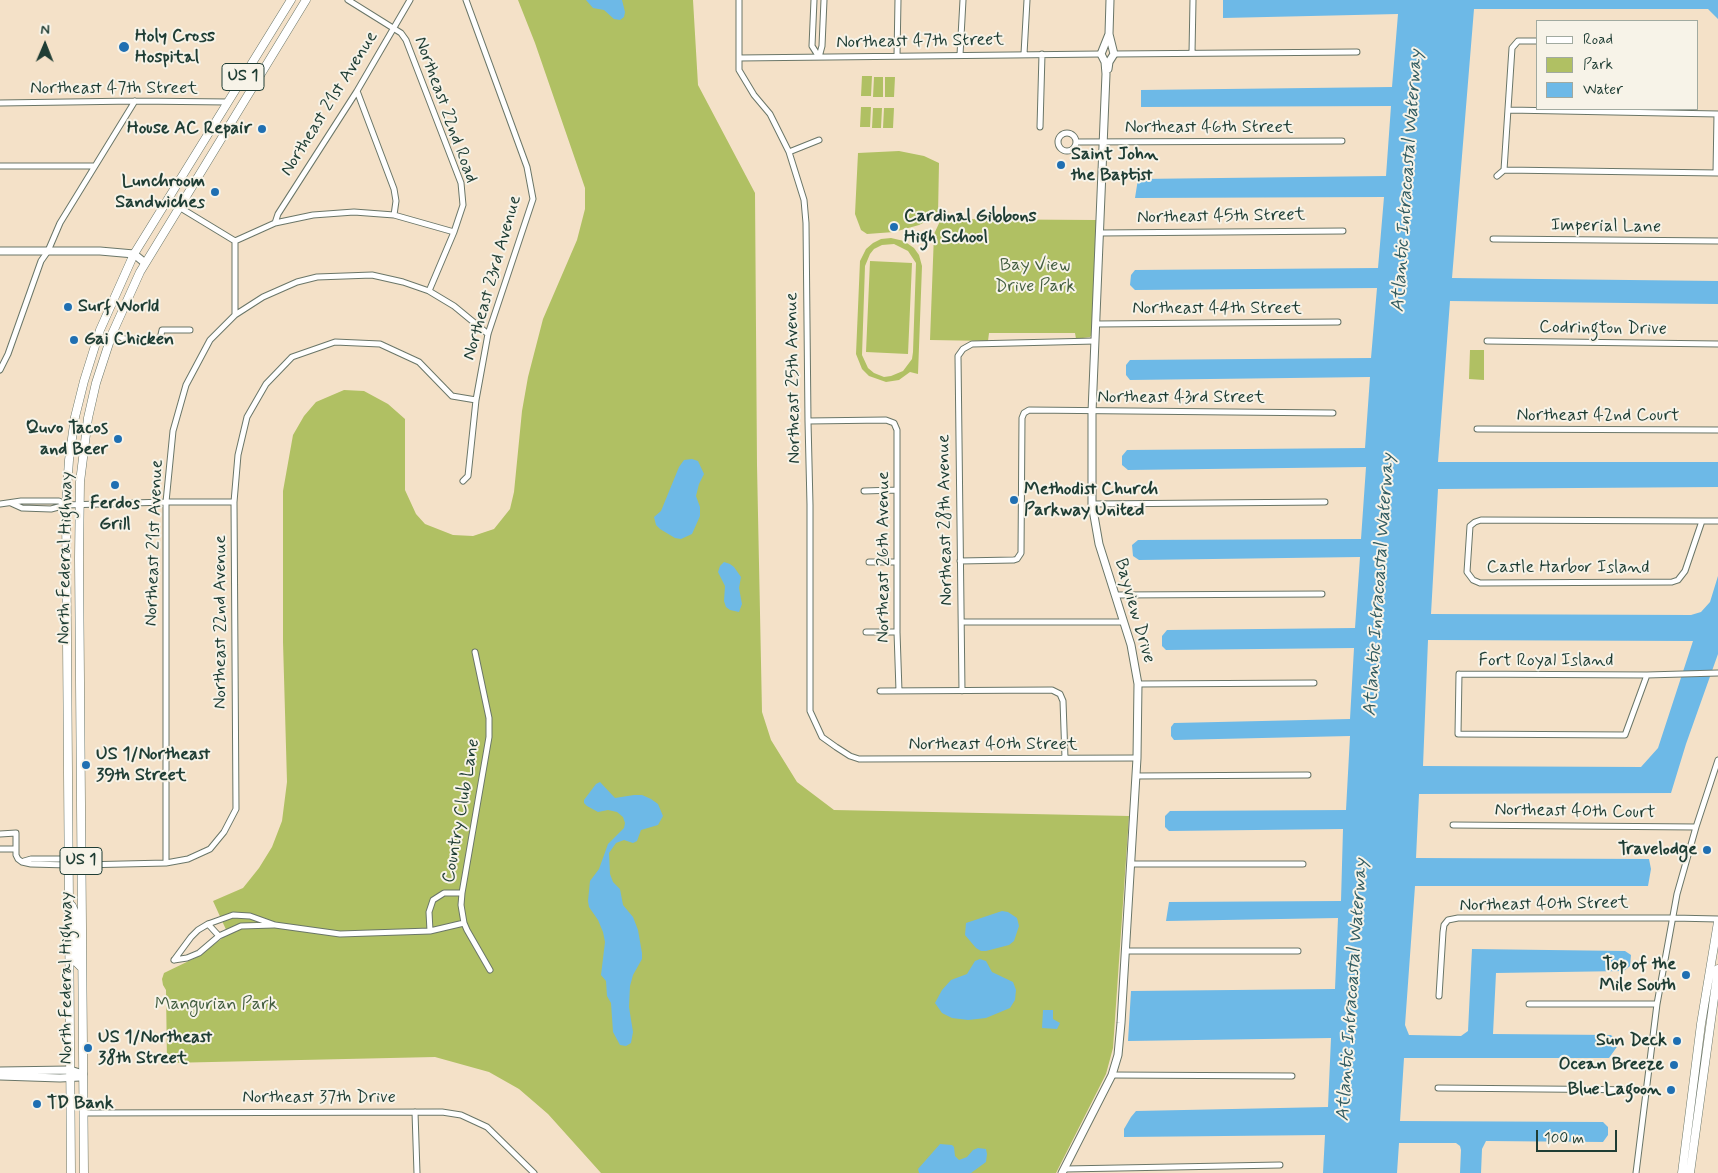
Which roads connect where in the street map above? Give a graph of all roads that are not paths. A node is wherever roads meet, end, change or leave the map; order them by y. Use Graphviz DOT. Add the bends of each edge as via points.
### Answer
graph roads {
  1 [pos="291,0"];
  2 [pos="348,0"];
  3 [pos="410,0"];
  4 [pos="466,0"];
  5 [pos="739,0"];
  6 [pos="814,0"];
  7 [pos="824,0"];
  8 [pos="898,0"];
  9 [pos="963,0"];
  10 [pos="1027,0"];
  11 [pos="1110,0"];
  12 [pos="1193,0"];
  13 [pos="305,1"];
  14 [pos="393,28"];
  15 [pos="1536,41"];
  16 [pos="1357,52"];
  17 [pos="1024,54"];
  18 [pos="1042,54"];
  19 [pos="1108,54"];
  20 [pos="1192,54"];
  21 [pos="960,55"];
  22 [pos="819,56"];
  23 [pos="897,56"];
  24 [pos="739,58"];
  25 [pos="356,91"];
  26 [pos="135,102"];
  27 [pos="228,102"];
  28 [pos="0,103"];
  29 [pos="1509,110"];
  30 [pos="1686,111"];
  31 [pos="1717,114"];
  32 [pos="1040,127"];
  33 [pos="819,140"];
  34 [pos="1342,141"];
  35 [pos="1076,142"];
  36 [pos="1104,142"];
  37 [pos="789,152"];
  38 [pos="0,166"];
  39 [pos="94,166"];
  40 [pos="1504,170"];
  41 [pos="1717,173"];
  42 [pos="1497,176"];
  43 [pos="176,186"];
  44 [pos="179,207"];
  45 [pos="394,215"];
  46 [pos="275,223"];
  47 [pos="1342,231"];
  48 [pos="454,232"];
  49 [pos="1100,233"];
  50 [pos="1493,239"];
  51 [pos="235,241"];
  52 [pos="1718,242"];
  53 [pos="0,251"];
  54 [pos="48,251"];
  55 [pos="134,254"];
  56 [pos="145,264"];
  57 [pos="429,291"];
  58 [pos="235,314"];
  59 [pos="1338,322"];
  60 [pos="1097,324"];
  61 [pos="190,330"];
  62 [pos="112,334"];
  63 [pos="488,334"];
  64 [pos="1095,341"];
  65 [pos="1487,341"];
  66 [pos="1718,344"];
  67 [pos="0,370"];
  68 [pos="84,380"];
  69 [pos="96,383"];
  70 [pos="476,400"];
  71 [pos="1092,412"];
  72 [pos="1333,412"];
  73 [pos="808,421"];
  74 [pos="1477,429"];
  75 [pos="1718,430"];
  76 [pos="463,481"];
  77 [pos="896,490"];
  78 [pos="864,491"];
  79 [pos="166,502"];
  80 [pos="234,502"];
  81 [pos="1324,502"];
  82 [pos="0,504"];
  83 [pos="80,504"];
  84 [pos="1092,504"];
  85 [pos="66,505"];
  86 [pos="1702,520"];
  87 [pos="1718,521"];
  88 [pos="960,561"];
  89 [pos="869,562"];
  90 [pos="897,562"];
  91 [pos="1322,594"];
  92 [pos="1116,596"];
  93 [pos="66,603"];
  94 [pos="80,614"];
  95 [pos="962,622"];
  96 [pos="1123,622"];
  97 [pos="866,632"];
  98 [pos="897,632"];
  99 [pos="475,652"];
  100 [pos="1715,673"];
  101 [pos="1646,674"];
  102 [pos="1314,683"];
  103 [pos="1138,684"];
  104 [pos="880,691"];
  105 [pos="899,691"];
  106 [pos="962,691"];
  107 [pos="850,756"];
  108 [pos="68,758"];
  109 [pos="1065,758"];
  110 [pos="1137,758"];
  111 [pos="1718,760"];
  112 [pos="1308,775"];
  113 [pos="1136,776"];
  114 [pos="81,777"];
  115 [pos="1453,824"];
  116 [pos="1696,827"];
  117 [pos="0,834"];
  118 [pos="68,846"];
  119 [pos="16,848"];
  120 [pos="0,849"];
  121 [pos="68,862"];
  122 [pos="166,864"];
  123 [pos="1131,864"];
  124 [pos="1303,864"];
  125 [pos="82,865"];
  126 [pos="462,893"];
  127 [pos="69,903"];
  128 [pos="1673,918"];
  129 [pos="1718,921"];
  130 [pos="464,923"];
  131 [pos="208,924"];
  132 [pos="275,925"];
  133 [pos="430,931"];
  134 [pos="218,936"];
  135 [pos="1126,951"];
  136 [pos="1298,951"];
  137 [pos="82,968"];
  138 [pos="1718,969"];
  139 [pos="490,970"];
  140 [pos="1439,996"];
  141 [pos="1529,1004"];
  142 [pos="1657,1004"];
  143 [pos="0,1071"];
  144 [pos="70,1074"];
  145 [pos="83,1074"];
  146 [pos="1112,1075"];
  147 [pos="0,1076"];
  148 [pos="1292,1076"];
  149 [pos="1438,1088"];
  150 [pos="1646,1090"];
  151 [pos="415,1112"];
  152 [pos="83,1113"];
  153 [pos="1280,1165"];
  154 [pos="72,1171"];
  155 [pos="1063,1171"];
  156 [pos="84,1173"];
  157 [pos="417,1173"];
  158 [pos="534,1173"];
  159 [pos="1636,1173"];
  160 [pos="1682,1173"];
  161 [pos="1690,1173"];
  1 -- 27 [label="main road, North Federal Highway / US 1"];
  2 -- 14 [label="street, Northeast 22nd Road"];
  3 -- 14 [label="street, Northeast 21st Avenue"];
  4 -- 63 [label="street, Northeast 23rd Avenue" via="527,167 533,200"];
  5 -- 24 [label="street, Northeast 25th Avenue"];
  6 -- 22 [label="street" via="812,46"];
  7 -- 22 [label="street"];
  8 -- 23 [label="street"];
  9 -- 21 [label="street"];
  10 -- 17 [label="street"];
  11 -- 19 [label="street, Bayview Drive"];
  12 -- 20 [label="street"];
  13 -- 44 [label="main road, North Federal Highway / US 1"];
  14 -- 25 [label="street, Northeast 21st Avenue"];
  14 -- 48 [label="street, Northeast 22nd Road" via="406,40 461,183 463,205"];
  15 -- 29 [label="street" via="1518,41 1512,48"];
  16 -- 20 [label="street, Northeast 47th Street"];
  17 -- 18 [label="street, Northeast 47th Street"];
  17 -- 21 [label="street, Northeast 47th Street"];
  18 -- 19 [label="street, Northeast 47th Street"];
  18 -- 32 [label="street"];
  19 -- 20 [label="street, Northeast 47th Street"];
  19 -- 36 [label="street, Bayview Drive"];
  21 -- 23 [label="street, Northeast 47th Street"];
  22 -- 23 [label="street, Northeast 47th Street"];
  22 -- 24 [label="street, Northeast 47th Street"];
  24 -- 37 [label="street, Northeast 25th Avenue" via="739,70 770,114"];
  25 -- 45 [label="street" via="394,188"];
  25 -- 46 [label="street, Northeast 21st Avenue"];
  26 -- 27 [label="street, Northeast 47th Street"];
  26 -- 28 [label="street, Northeast 47th Street"];
  26 -- 39 [label="street"];
  27 -- 43 [label="main road, North Federal Highway / US 1"];
  29 -- 30 [label="street"];
  29 -- 40 [label="street"];
  30 -- 31 [label="street"];
  31 -- 41 [label="street"];
  33 -- 37 [label="street"];
  34 -- 36 [label="street, Northeast 46th Street"];
  35 -- 36 [label="street, Northeast 46th Street"];
  36 -- 49 [label="street, Bayview Drive"];
  37 -- 73 [label="street, Northeast 25th Avenue" via="804,200 806,223"];
  38 -- 39 [label="street"];
  39 -- 54 [label="street" via="60,223"];
  40 -- 41 [label="street"];
  40 -- 42 [label="street"];
  43 -- 44 [label="main road"];
  43 -- 55 [label="main road, North Federal Highway / US 1"];
  44 -- 51 [label="street"];
  44 -- 56 [label="main road, North Federal Highway / US 1"];
  45 -- 46 [label="street" via="354,212 312,215"];
  45 -- 48 [label="street"];
  46 -- 51 [label="street"];
  47 -- 49 [label="street, Northeast 45th Street"];
  48 -- 57 [label="street, Northeast 22nd Road"];
  49 -- 60 [label="street, Bayview Drive"];
  50 -- 52 [label="street, Imperial Lane"];
  51 -- 58 [label="street"];
  53 -- 54 [label="street"];
  54 -- 55 [label="street"];
  54 -- 67 [label="street" via="41,261"];
  55 -- 56 [label="street"];
  55 -- 68 [label="main road, North Federal Highway / US 1" via="108,309"];
  56 -- 62 [label="main road, North Federal Highway / US 1"];
  57 -- 58 [label="street" via="372,275 317,276 263,297"];
  57 -- 63 [label="street" via="454,306"];
  58 -- 79 [label="street, Northeast 21st Avenue" via="210,340 186,385 173,431"];
  59 -- 60 [label="street, Northeast 44th Street"];
  60 -- 64 [label="street, Bayview Drive"];
  61 -- 62 [label="street" via="162,330 160,339 125,338"];
  62 -- 69 [label="main road, North Federal Highway / US 1"];
  63 -- 70 [label="street, Northeast 23rd Avenue"];
  64 -- 71 [label="street, Bayview Drive"];
  64 -- 88 [label="street, Northeast 28th Avenue" via="972,344 958,356"];
  65 -- 66 [label="street, Codrington Drive"];
  68 -- 69 [label="street"];
  68 -- 85 [label="main road, North Federal Highway / US 1" via="72,439"];
  69 -- 83 [label="main road, North Federal Highway / US 1" via="85,439"];
  70 -- 76 [label="street, Northeast 23rd Avenue" via="468,476"];
  70 -- 80 [label="street, Northeast 22nd Avenue" via="452,396 419,362 380,344 336,342 292,357 266,384 247,417 238,455"];
  71 -- 72 [label="street, Northeast 43rd Street"];
  71 -- 84 [label="street, Bayview Drive"];
  71 -- 88 [label="street, Northeast 43rd Street" via="1029,410 1024,413 1020,556 1014,560"];
  73 -- 77 [label="street, Northeast 26th Avenue" via="894,422 897,430"];
  73 -- 107 [label="street, Northeast 25th Avenue" via="810,711 822,737"];
  74 -- 75 [label="street, Northeast 42nd Court"];
  77 -- 78 [label="street"];
  77 -- 90 [label="street, Northeast 26th Avenue"];
  79 -- 80 [label="street"];
  79 -- 83 [label="street"];
  79 -- 122 [label="street, Northeast 21st Avenue"];
  80 -- 122 [label="street, Northeast 22nd Avenue" via="236,809 210,849"];
  81 -- 84 [label="street"];
  82 -- 85 [label="street" via="59,501"];
  83 -- 85 [label="street"];
  83 -- 94 [label="main road, North Federal Highway / US 1"];
  84 -- 92 [label="street, Bayview Drive" via="1099,544"];
  85 -- 93 [label="main road, North Federal Highway / US 1"];
  86 -- 86 [label="street, Castle Harbor Island" via="1481,520 1470,526 1466,572 1473,580 1487,583 1672,582 1685,571"];
  86 -- 87 [label="street, Castle Harbor Island"];
  88 -- 95 [label="street, Northeast 28th Avenue"];
  89 -- 90 [label="street"];
  90 -- 98 [label="street, Northeast 26th Avenue"];
  91 -- 92 [label="street"];
  92 -- 96 [label="street, Bayview Drive"];
  93 -- 94 [label="main road"];
  93 -- 108 [label="main road, North Federal Highway / US 1"];
  94 -- 114 [label="main road, North Federal Highway / US 1"];
  95 -- 96 [label="street"];
  95 -- 106 [label="street, Northeast 28th Avenue"];
  96 -- 103 [label="street, Bayview Drive"];
  97 -- 98 [label="street"];
  98 -- 105 [label="street, Northeast 26th Avenue"];
  99 -- 126 [label="street, Country Club Lane" via="489,718 489,737"];
  100 -- 101 [label="street"];
  101 -- 101 [label="street, Fort Royal Island" via="1459,674 1458,734 1625,735"];
  102 -- 103 [label="street"];
  103 -- 110 [label="street, Bayview Drive"];
  104 -- 105 [label="street"];
  105 -- 106 [label="street"];
  106 -- 109 [label="street" via="1052,690 1060,694"];
  107 -- 109 [label="street, Northeast 40th Street" via="859,759"];
  108 -- 114 [label="main road" via="71,767"];
  108 -- 118 [label="main road, North Federal Highway / US 1"];
  109 -- 110 [label="street, Northeast 40th Street"];
  110 -- 113 [label="street, Bayview Drive"];
  111 -- 116 [label="street"];
  112 -- 113 [label="street"];
  113 -- 123 [label="street, Bayview Drive"];
  114 -- 125 [label="main road, North Federal Highway / US 1"];
  115 -- 116 [label="street, Northeast 40th Court"];
  116 -- 128 [label="street"];
  117 -- 119 [label="street" via="16,833"];
  118 -- 121 [label="main road, North Federal Highway / US 1"];
  118 -- 125 [label="main road"];
  119 -- 120 [label="street"];
  119 -- 121 [label="street" via="22,862"];
  121 -- 127 [label="main road, North Federal Highway / US 1"];
  122 -- 125 [label="street, Northeast 22nd Avenue"];
  123 -- 124 [label="street"];
  123 -- 135 [label="street, Bayview Drive"];
  125 -- 137 [label="main road, North Federal Highway / US 1"];
  126 -- 130 [label="street, Country Club Lane"];
  126 -- 133 [label="street" via="444,893 433,900 429,912"];
  127 -- 137 [label="main road" via="74,911 75,961"];
  127 -- 144 [label="main road, North Federal Highway / US 1"];
  128 -- 129 [label="street, Northeast 40th Street"];
  128 -- 140 [label="street, Northeast 40th Street" via="1448,920 1443,932"];
  128 -- 142 [label="street"];
  129 -- 160 [label="main road"];
  130 -- 133 [label="street"];
  130 -- 139 [label="street, Country Club Lane"];
  131 -- 132 [label="street" via="233,915 250,916"];
  131 -- 134 [label="street"];
  131 -- 134 [label="street" via="190,937 174,960 199,953"];
  132 -- 133 [label="street" via="340,934"];
  132 -- 134 [label="street" via="241,926"];
  135 -- 136 [label="street"];
  135 -- 146 [label="street, Bayview Drive" via="1118,1055"];
  137 -- 145 [label="main road, North Federal Highway / US 1"];
  138 -- 161 [label="main road"];
  141 -- 142 [label="street"];
  142 -- 150 [label="street"];
  143 -- 144 [label="street"];
  144 -- 145 [label="street" via="80,1077"];
  144 -- 147 [label="street"];
  144 -- 154 [label="main road, North Federal Highway / US 1"];
  145 -- 152 [label="main road, North Federal Highway / US 1"];
  146 -- 148 [label="street"];
  146 -- 155 [label="street, Bayview Drive"];
  149 -- 150 [label="street"];
  150 -- 159 [label="street"];
  151 -- 152 [label="street, Northeast 37th Drive"];
  151 -- 157 [label="street"];
  151 -- 158 [label="street, Northeast 37th Drive" via="461,1115 487,1127"];
  152 -- 156 [label="main road, North Federal Highway / US 1"];
  153 -- 155 [label="street"];
}
